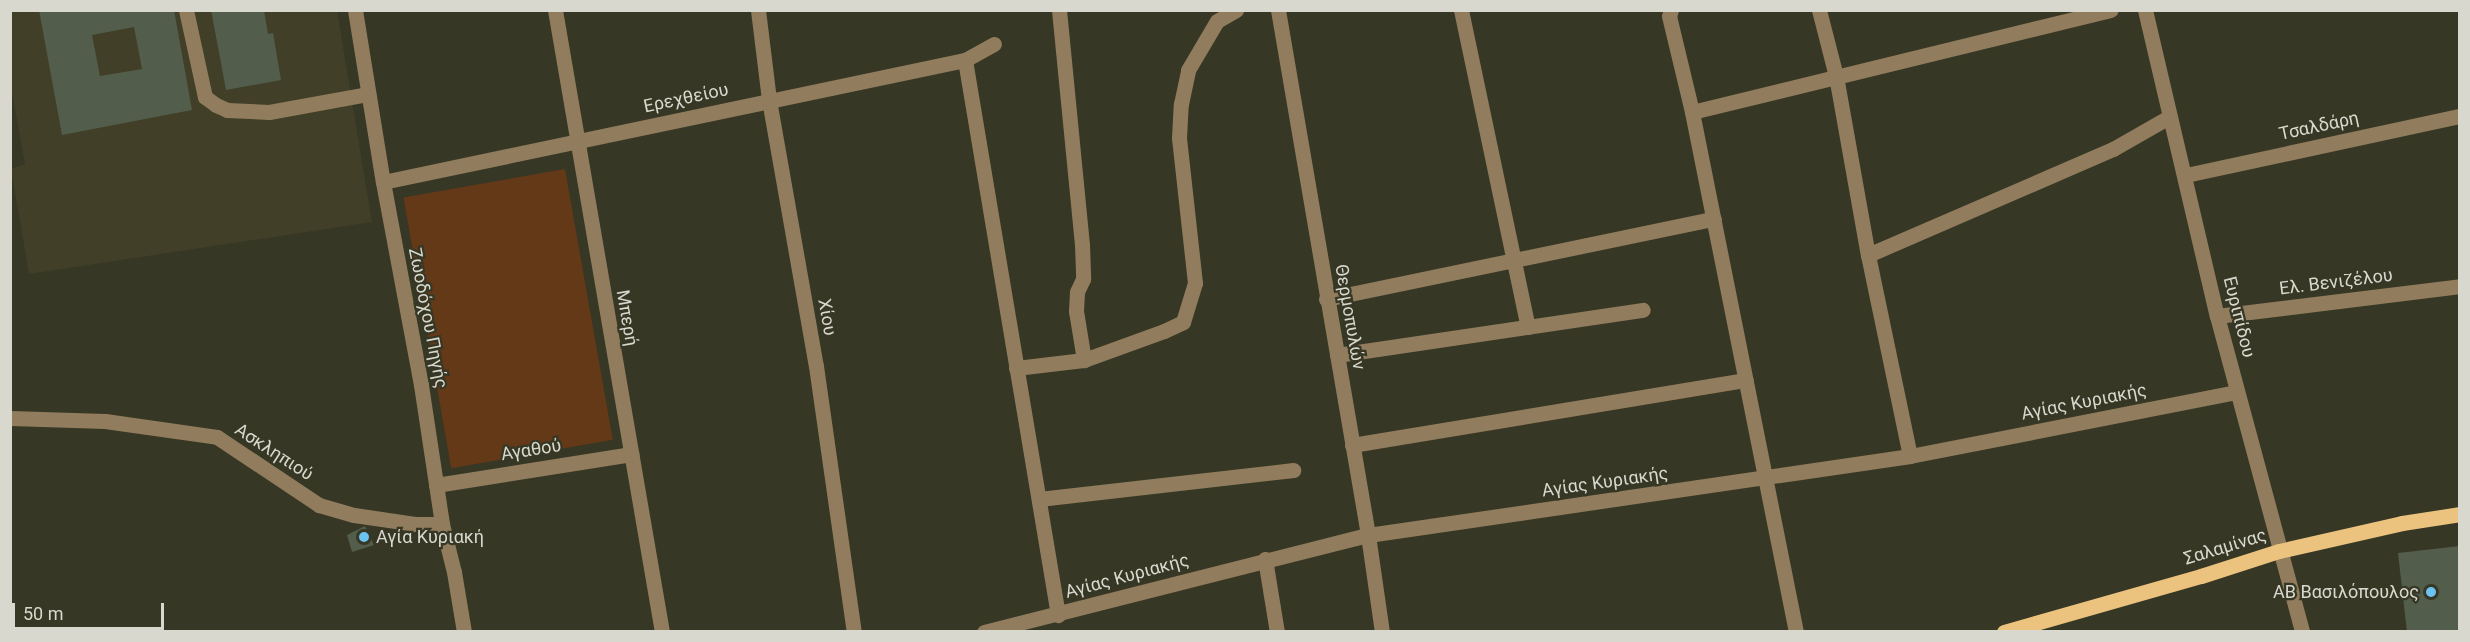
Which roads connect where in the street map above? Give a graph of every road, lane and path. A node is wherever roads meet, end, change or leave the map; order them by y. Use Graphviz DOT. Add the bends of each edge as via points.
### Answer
graph roads {
  1 [pos="186,10"];
  2 [pos="355,10"];
  3 [pos="555,10"];
  4 [pos="758,10"];
  5 [pos="1059,10"];
  6 [pos="1236,10"];
  7 [pos="1278,10"];
  8 [pos="1461,10"];
  9 [pos="1671,10"];
  10 [pos="1819,10"];
  11 [pos="2111,10"];
  12 [pos="2145,10"];
  13 [pos="994,44"];
  14 [pos="965,60"];
  15 [pos="1836,76"];
  16 [pos="368,94"];
  17 [pos="768,100"];
  18 [pos="1692,112"];
  19 [pos="2460,116"];
  20 [pos="2169,117"];
  21 [pos="576,142"];
  22 [pos="2186,175"];
  23 [pos="383,182"];
  24 [pos="1714,219"];
  25 [pos="1868,255"];
  26 [pos="1514,262"];
  27 [pos="2460,286"];
  28 [pos="1326,299"];
  29 [pos="1643,310"];
  30 [pos="2217,316"];
  31 [pos="1528,327"];
  32 [pos="1337,355"];
  33 [pos="1084,360"];
  34 [pos="1016,368"];
  35 [pos="1746,380"];
  36 [pos="2237,392"];
  37 [pos="10,418"];
  38 [pos="1353,446"];
  39 [pos="632,454"];
  40 [pos="1910,456"];
  41 [pos="1293,470"];
  42 [pos="1765,480"];
  43 [pos="436,485"];
  44 [pos="1038,499"];
  45 [pos="2460,514"];
  46 [pos="442,524"];
  47 [pos="1368,535"];
  48 [pos="2279,551"];
  49 [pos="1265,559"];
  50 [pos="1058,615"];
  51 [pos="464,632"];
  52 [pos="662,632"];
  53 [pos="854,632"];
  54 [pos="984,632"];
  55 [pos="1277,632"];
  56 [pos="1382,632"];
  57 [pos="1796,632"];
  58 [pos="2004,632"];
  59 [pos="2302,632"];
  1 -- 16 [label="street" via="205,97 216,105 227,110 269,112"];
  2 -- 16 [label="street, Ζωοδόχου Πηγής"];
  3 -- 21 [label="street, Μπερή"];
  4 -- 17 [label="street, Χίου"];
  5 -- 33 [label="street" via="1082,244 1083,279 1076,310"];
  6 -- 33 [label="street" via="1217,21 1188,70 1181,104 1179,138 1195,283 1183,322"];
  7 -- 28 [label="street, Θερμοπυλών"];
  8 -- 26 [label="street"];
  9 -- 18 [label="street" via="1669,16"];
  10 -- 15 [label="street"];
  11 -- 15 [label="street"];
  12 -- 20 [label="street, Ευριπίδου"];
  13 -- 14 [label="street, Ερεχθείου"];
  14 -- 17 [label="street, Ερεχθείου"];
  14 -- 34 [label="street"];
  15 -- 18 [label="street"];
  15 -- 25 [label="street"];
  16 -- 23 [label="street, Ζωοδόχου Πηγής"];
  17 -- 21 [label="street, Ερεχθείου"];
  17 -- 53 [label="street, Χίου" via="816,366"];
  18 -- 24 [label="street"];
  19 -- 22 [label="street, Τσαλδάρη"];
  20 -- 22 [label="street, Ευριπίδου"];
  20 -- 25 [label="street" via="2113,148"];
  21 -- 23 [label="street, Ερεχθείου"];
  21 -- 39 [label="street, Μπερή"];
  22 -- 30 [label="street, Ευριπίδου"];
  23 -- 43 [label="street, Ζωοδόχου Πηγής"];
  24 -- 26 [label="street"];
  24 -- 35 [label="street"];
  25 -- 40 [label="street"];
  26 -- 28 [label="street"];
  26 -- 31 [label="street"];
  27 -- 30 [label="street, Ελ. Βενιζέλου"];
  28 -- 32 [label="street, Θερμοπυλών"];
  29 -- 31 [label="street"];
  30 -- 36 [label="street, Ευριπίδου"];
  31 -- 32 [label="street"];
  32 -- 38 [label="street, Θερμοπυλών"];
  33 -- 34 [label="street"];
  34 -- 44 [label="street"];
  35 -- 38 [label="street"];
  35 -- 42 [label="street"];
  36 -- 40 [label="street, Αγίας Κυριακής"];
  36 -- 48 [label="street, Ευριπίδου"];
  37 -- 46 [label="street, Ασκληπιού" via="105,420 217,437 319,505 354,515"];
  38 -- 47 [label="street, Θερμοπυλών"];
  39 -- 43 [label="street, Αγαθού"];
  39 -- 52 [label="street, Μπερή"];
  40 -- 42 [label="street, Αγίας Κυριακής"];
  41 -- 44 [label="street"];
  42 -- 47 [label="street, Αγίας Κυριακής"];
  42 -- 57 [label="street"];
  43 -- 46 [label="street, Ζωοδόχου Πηγής"];
  44 -- 50 [label="street"];
  45 -- 48 [label="main road, Σαλαμίνας"];
  46 -- 51 [label="street, Ζωοδόχου Πηγής"];
  47 -- 49 [label="street, Αγίας Κυριακής"];
  47 -- 56 [label="street, Θερμοπυλών"];
  48 -- 58 [label="main road, Σαλαμίνας"];
  48 -- 59 [label="street, Ευριπίδου"];
  49 -- 50 [label="street, Αγίας Κυριακής"];
  49 -- 55 [label="street"];
  50 -- 54 [label="street, Αγίας Κυριακής"];
}
